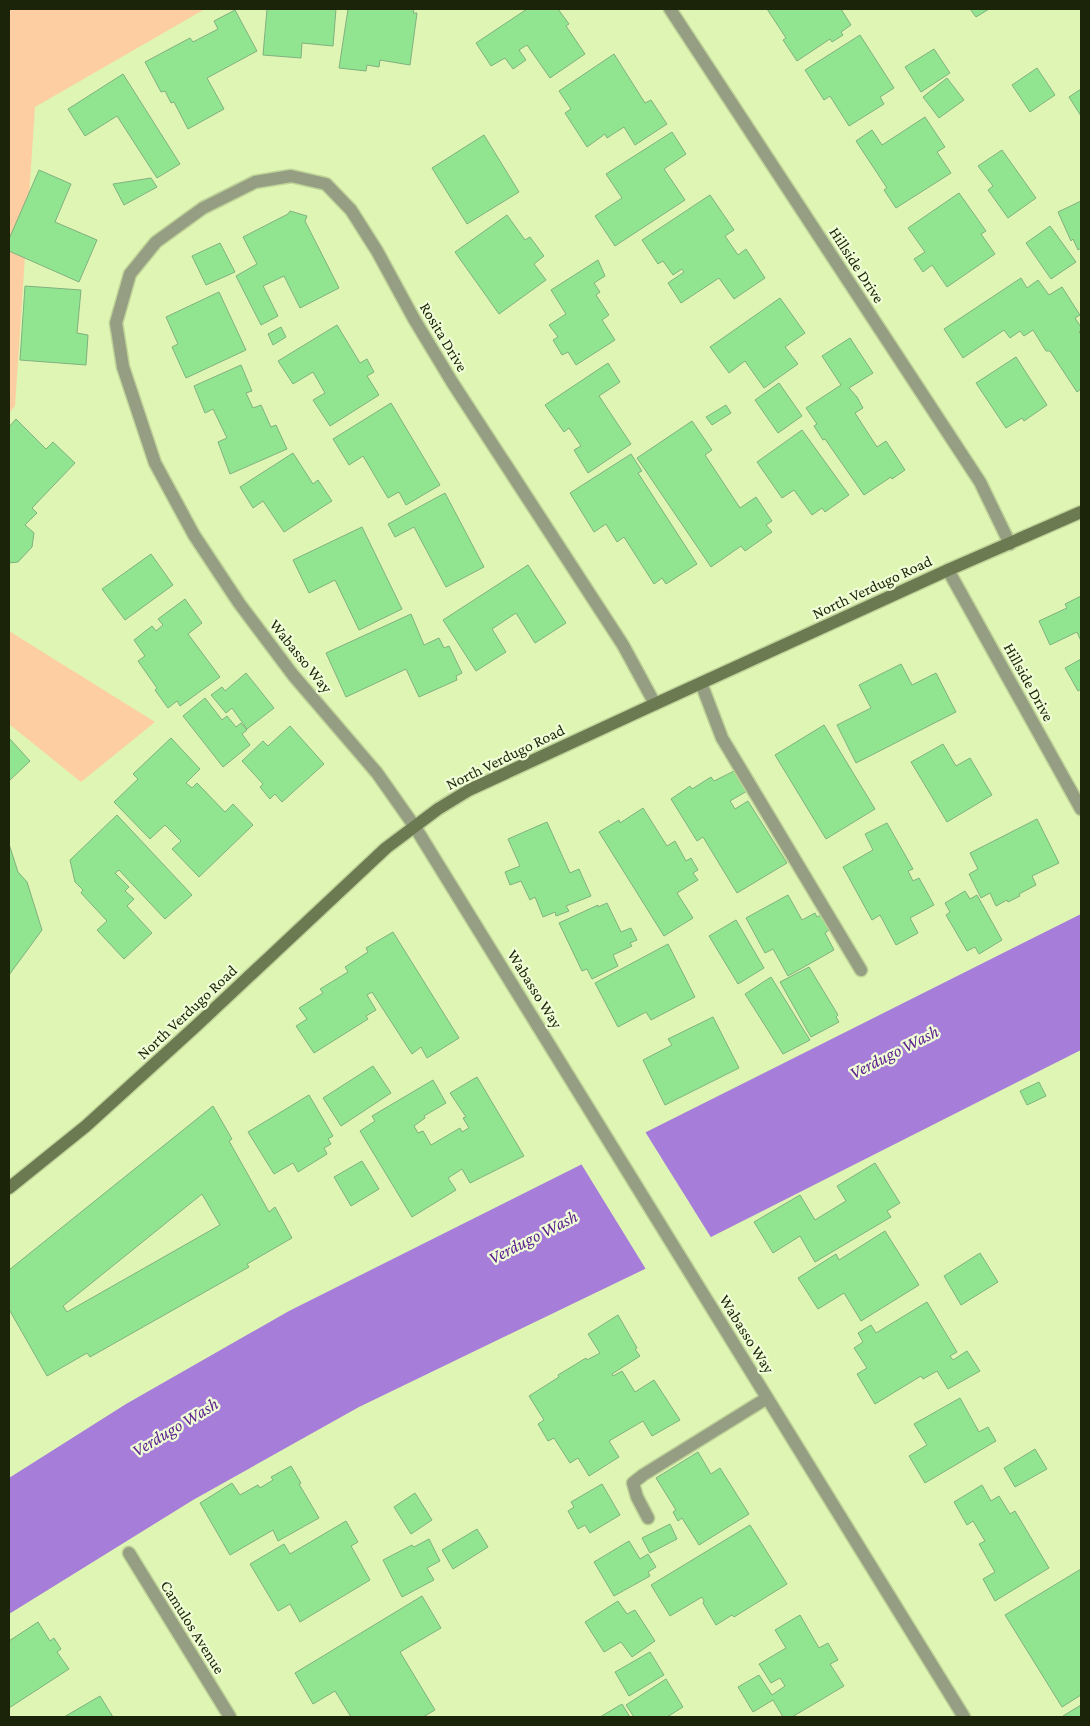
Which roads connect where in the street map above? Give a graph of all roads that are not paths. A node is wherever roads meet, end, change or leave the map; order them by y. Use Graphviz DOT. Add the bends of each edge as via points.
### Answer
graph roads {
  1 [pos="670,9"];
  2 [pos="130,274"];
  3 [pos="1081,512"];
  4 [pos="1010,544"];
  5 [pos="948,570"];
  6 [pos="701,683"];
  7 [pos="655,704"];
  8 [pos="1081,809"];
  9 [pos="415,827"];
  10 [pos="861,970"];
  11 [pos="9,1188"];
  12 [pos="767,1398"];
  13 [pos="648,1518"];
  14 [pos="129,1553"];
  15 [pos="230,1717"];
  16 [pos="964,1717"];
  1 -- 4 [label="street, Hillside Drive" via="980,482"];
  2 -- 7 [label="street, Rosita Drive" via="156,242 202,208 255,182 291,176 326,184 351,210 377,251 452,382 623,645"];
  2 -- 9 [label="street, Wabasso Way" via="116,323 123,368 155,463 194,536 239,603 293,674 378,773"];
  3 -- 4 [label="main road, North Verdugo Road"];
  4 -- 5 [label="main road, North Verdugo Road"];
  5 -- 6 [label="main road, North Verdugo Road"];
  5 -- 8 [label="street, Hillside Drive"];
  6 -- 7 [label="main road, North Verdugo Road"];
  6 -- 10 [label="street" via="722,738"];
  7 -- 9 [label="main road, North Verdugo Road" via="469,790"];
  9 -- 11 [label="main road, North Verdugo Road" via="386,848 86,1126"];
  9 -- 12 [label="street, Wabasso Way"];
  12 -- 13 [label="street" via="633,1483"];
  12 -- 16 [label="street, Wabasso Way"];
  14 -- 15 [label="street, Camulos Avenue"];
}
